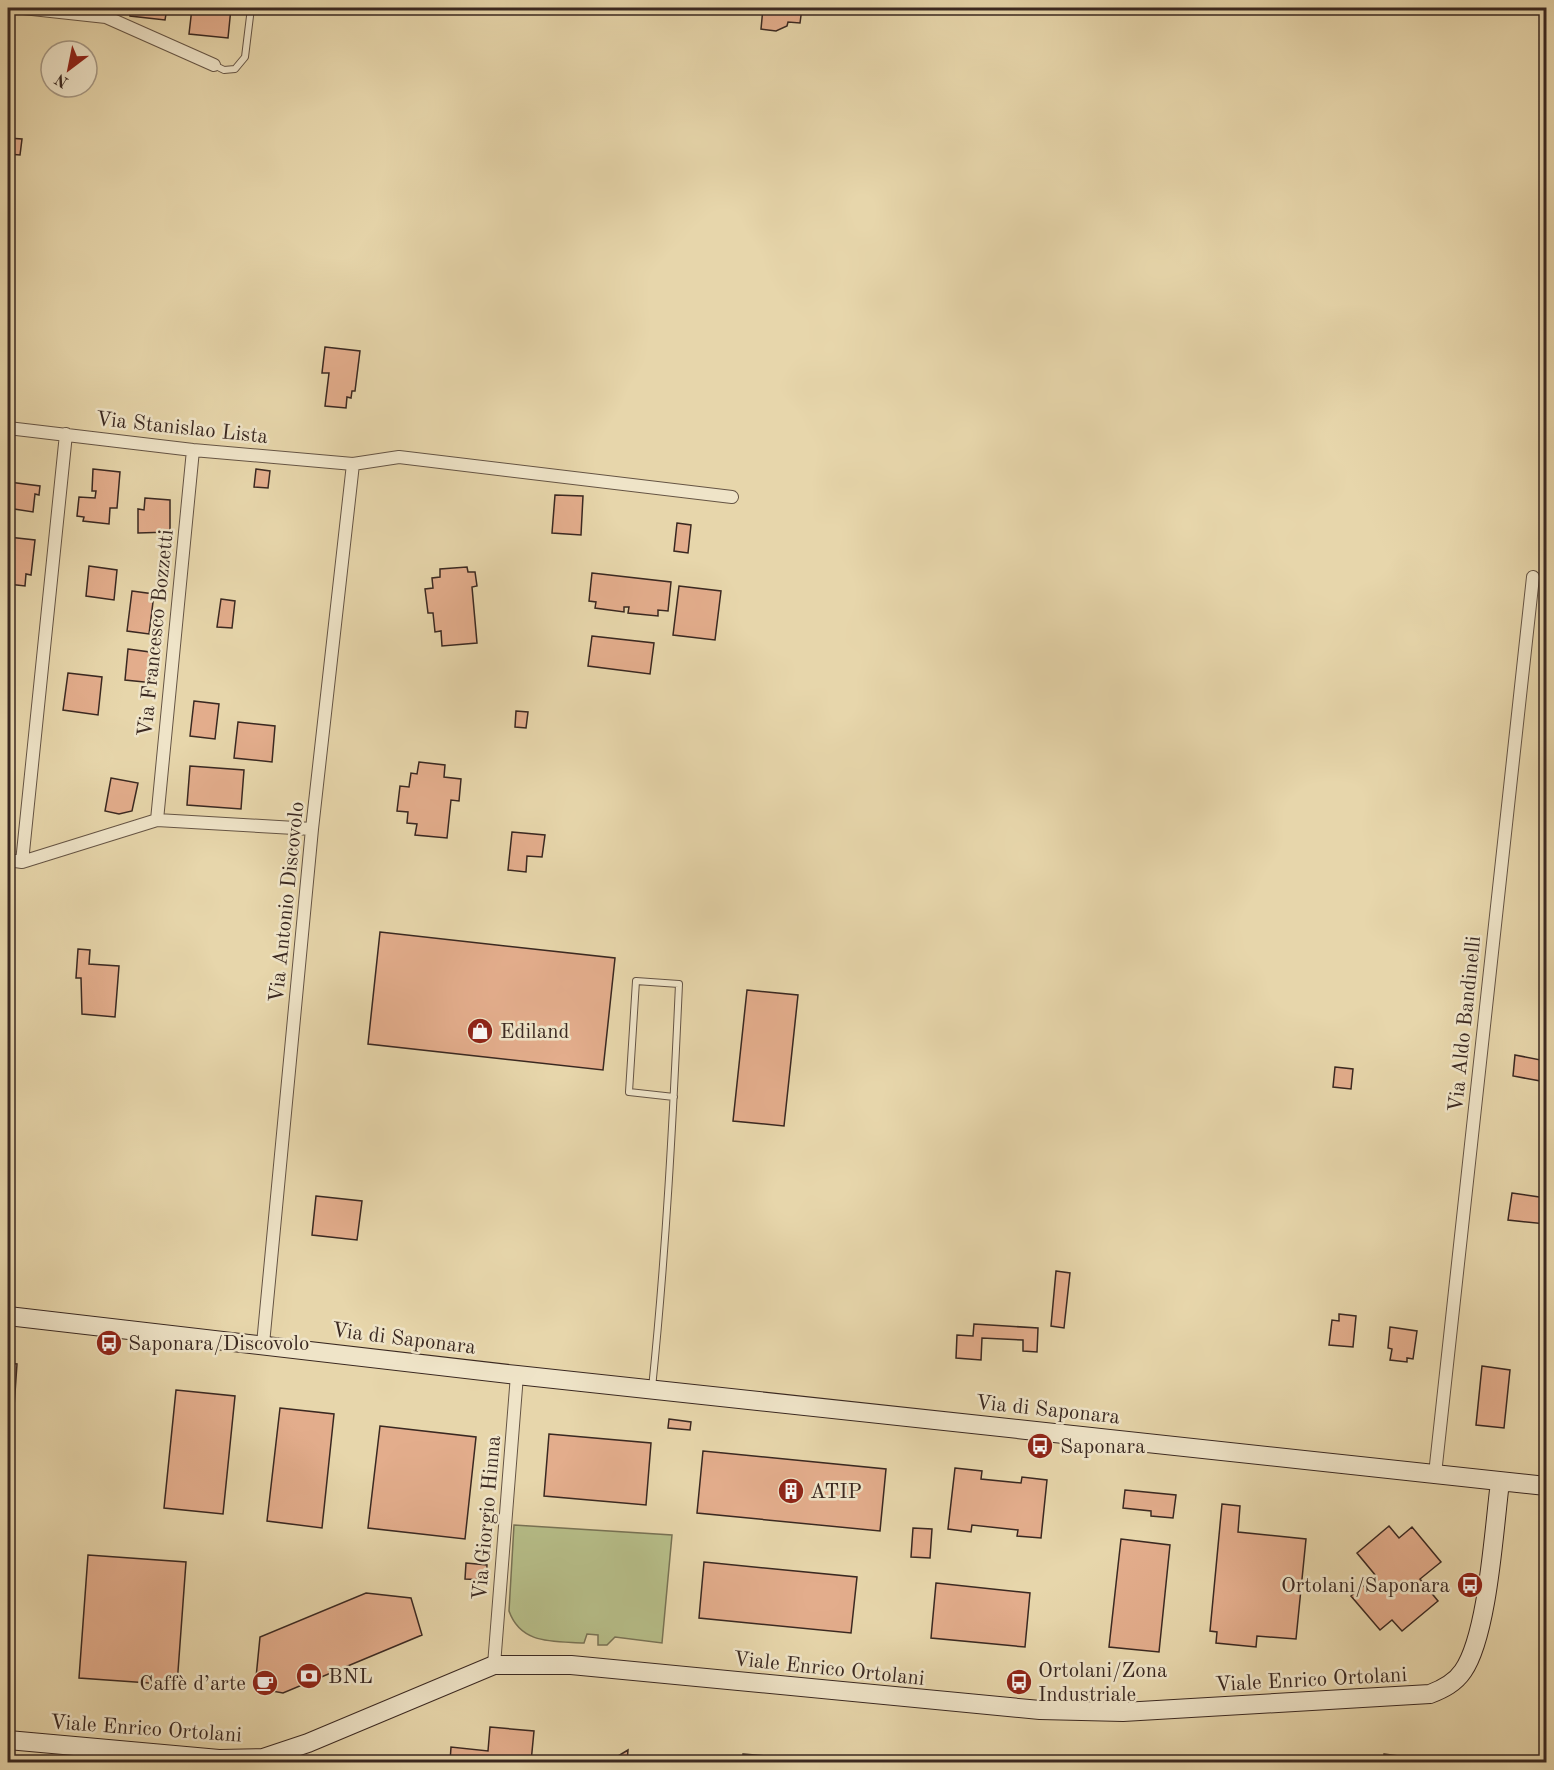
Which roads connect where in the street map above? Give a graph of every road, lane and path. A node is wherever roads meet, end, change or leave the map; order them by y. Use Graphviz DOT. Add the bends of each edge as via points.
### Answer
graph roads {
  1 [pos="22,8"];
  2 [pos="251,8"];
  3 [pos="106,12"];
  4 [pos="214,65"];
  5 [pos="8,428"];
  6 [pos="66,434"];
  7 [pos="193,450"];
  8 [pos="353,464"];
  9 [pos="732,497"];
  10 [pos="1533,577"];
  11 [pos="157,820"];
  12 [pos="312,829"];
  13 [pos="8,860"];
  14 [pos="22,862"];
  15 [pos="674,1097"];
  16 [pos="8,1316"];
  17 [pos="263,1344"];
  18 [pos="517,1375"];
  19 [pos="652,1389"];
  20 [pos="1435,1474"];
  21 [pos="1500,1482"];
  22 [pos="1546,1486"];
  23 [pos="494,1665"];
  24 [pos="8,1740"];
  1 -- 3 [label="street"];
  2 -- 4 [label="lane" via="245,57 235,69 224,70"];
  3 -- 4 [label="street"];
  5 -- 6 [label="street, Via Stanislao Lista"];
  6 -- 7 [label="street, Via Stanislao Lista"];
  6 -- 14 [label="street"];
  7 -- 8 [label="street, Via Stanislao Lista"];
  7 -- 11 [label="street, Via Francesco Bozzetti"];
  8 -- 9 [label="street, Via Stanislao Lista" via="399,457"];
  8 -- 12 [label="street, Via Antonio Discovolo"];
  10 -- 20 [label="street, Via Aldo Bandinelli"];
  11 -- 12 [label="street"];
  11 -- 14 [label="street"];
  12 -- 17 [label="street, Via Antonio Discovolo"];
  13 -- 14 [label="street"];
  15 -- 15 [label="lane" via="680,984 636,981 629,1092"];
  15 -- 19 [label="lane"];
  16 -- 17 [label="street, Via di Saponara"];
  17 -- 18 [label="street, Via di Saponara"];
  18 -- 19 [label="street, Via di Saponara"];
  18 -- 23 [label="street, Via Giorgio Hinna"];
  19 -- 20 [label="street, Via di Saponara"];
  20 -- 21 [label="street, Via di Saponara"];
  21 -- 22 [label="street, Via di Saponara"];
  21 -- 23 [label="street, Viale Enrico Ortolani" via="1475,1646 1463,1672 1452,1683 1430,1694 1123,1712 1040,1710 571,1665"];
  23 -- 24 [label="street, Viale Enrico Ortolani" via="263,1758 219,1759"];
}
